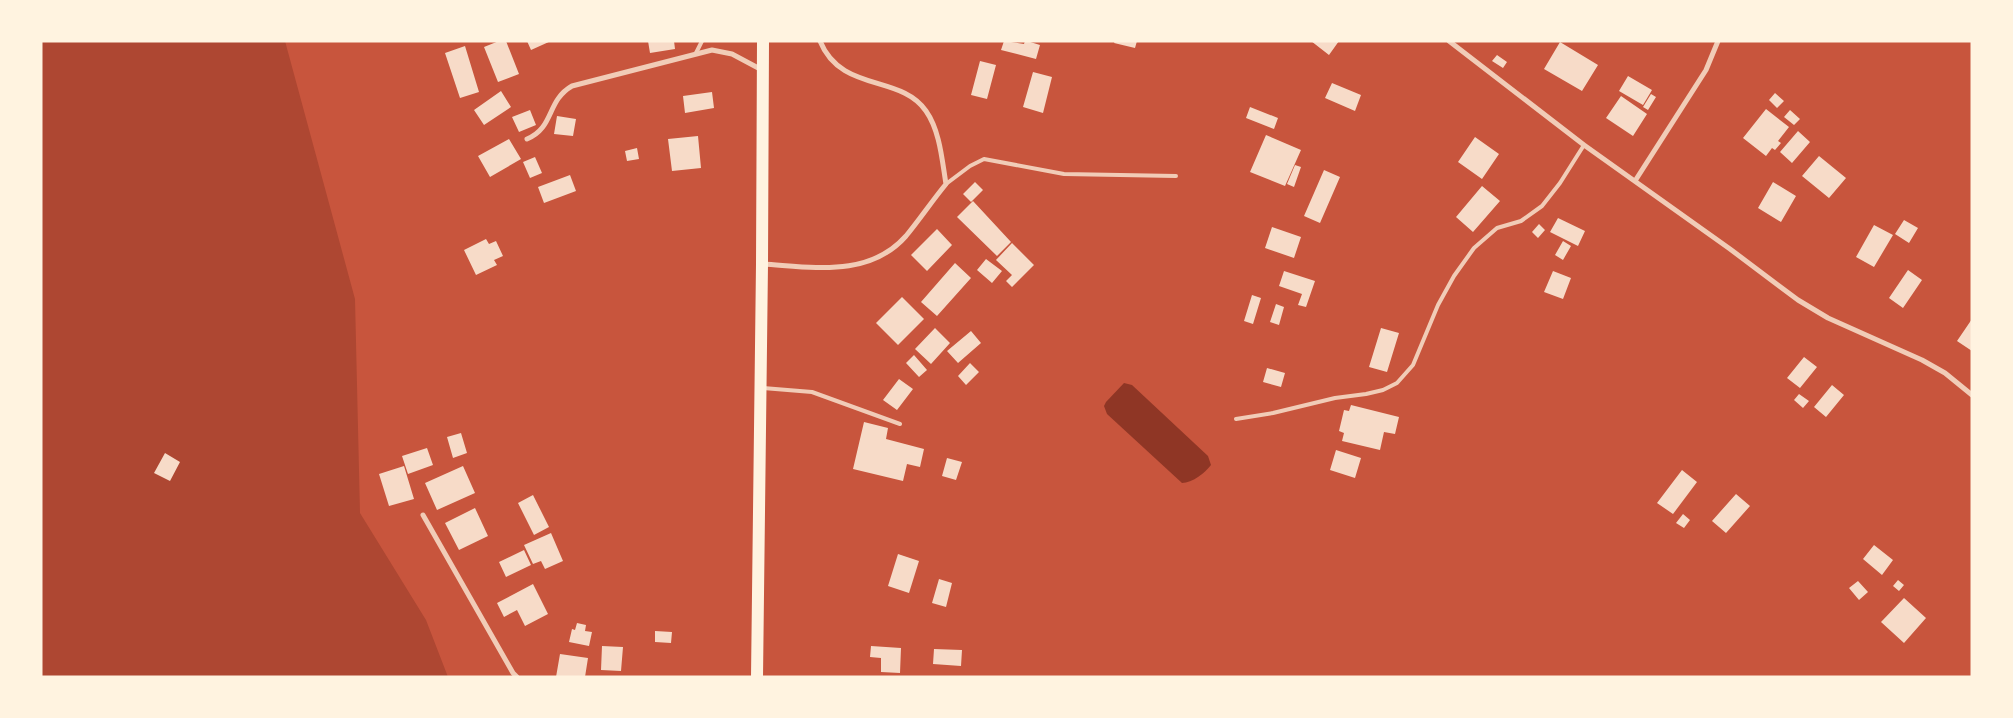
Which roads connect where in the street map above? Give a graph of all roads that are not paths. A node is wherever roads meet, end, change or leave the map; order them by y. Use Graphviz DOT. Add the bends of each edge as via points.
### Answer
graph roads {
  1 [pos="702,41"];
  2 [pos="762,41"];
  3 [pos="820,41"];
  4 [pos="1449,41"];
  5 [pos="1718,41"];
  6 [pos="696,54"];
  7 [pos="763,70"];
  8 [pos="527,139"];
  9 [pos="1584,145"];
  10 [pos="1176,176"];
  11 [pos="1635,181"];
  12 [pos="946,184"];
  13 [pos="762,264"];
  14 [pos="760,387"];
  15 [pos="1972,396"];
  16 [pos="1236,419"];
  17 [pos="900,424"];
  18 [pos="423,515"];
  19 [pos="517,677"];
  20 [pos="757,677"];
  1 -- 6 [label="lane"];
  2 -- 7 [label="main road"];
  3 -- 12 [label="street" via="830,59 843,70 908,95 926,110 938,138"];
  4 -- 9 [label="street"];
  5 -- 11 [label="street" via="1706,70"];
  6 -- 7 [label="street" via="722,51 741,57"];
  6 -- 8 [label="street" via="572,86 556,102 541,131"];
  7 -- 13 [label="main road"];
  9 -- 11 [label="street"];
  9 -- 16 [label="lane" via="1542,206 1521,221 1498,228 1474,248 1438,305 1413,365 1396,383 1366,394"];
  10 -- 12 [label="lane" via="1064,174 984,159"];
  11 -- 15 [label="street" via="1798,300 1828,318 1946,373"];
  12 -- 13 [label="street" via="906,236 875,259 827,268"];
  13 -- 14 [label="main road"];
  14 -- 17 [label="lane" via="812,392"];
  14 -- 20 [label="main road"];
  18 -- 19 [label="street"];
}
